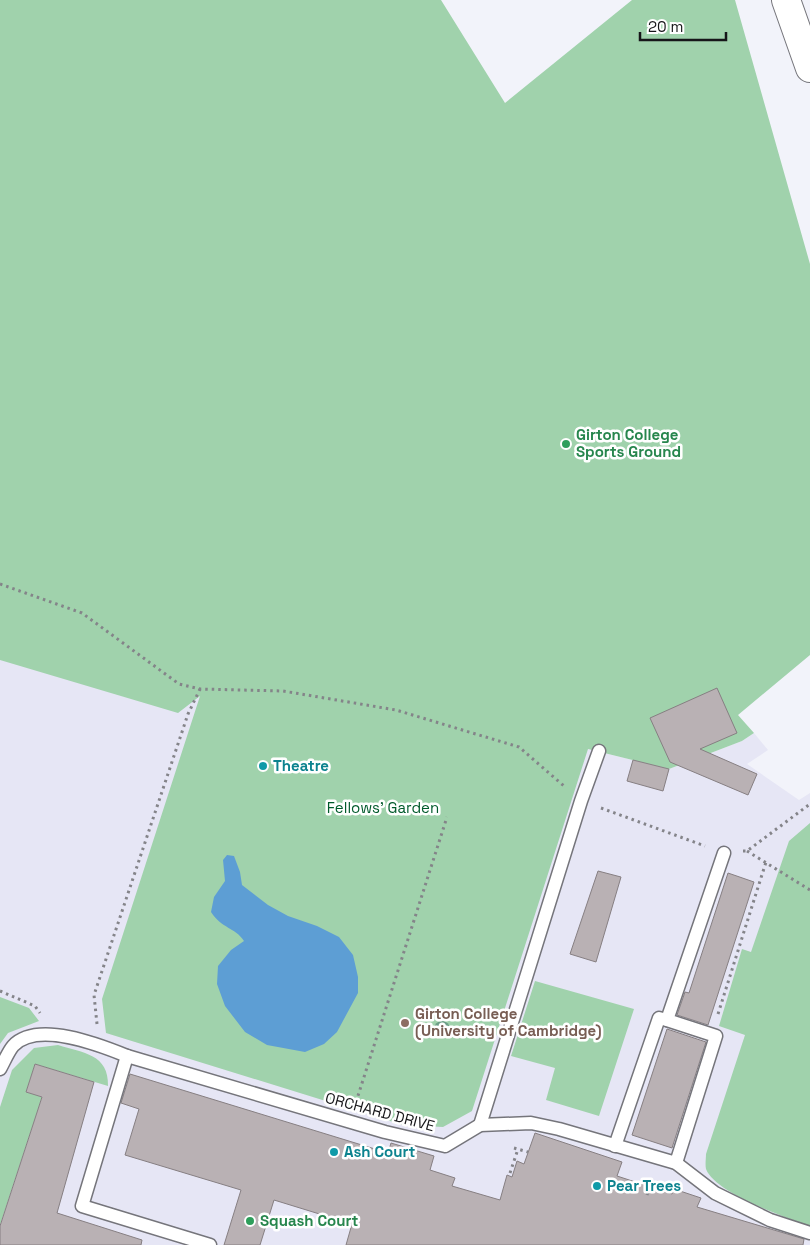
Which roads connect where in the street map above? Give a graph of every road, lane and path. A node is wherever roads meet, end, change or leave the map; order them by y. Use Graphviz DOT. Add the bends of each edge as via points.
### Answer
graph roads {
  1 [pos="786,0"];
  2 [pos="810,68"];
  3 [pos="0,584"];
  4 [pos="200,689"];
  5 [pos="599,751"];
  6 [pos="581,801"];
  7 [pos="810,804"];
  8 [pos="447,817"];
  9 [pos="747,851"];
  10 [pos="724,852"];
  11 [pos="766,862"];
  12 [pos="810,890"];
  13 [pos="0,991"];
  14 [pos="667,1020"];
  15 [pos="60,1036"];
  16 [pos="716,1036"];
  17 [pos="99,1044"];
  18 [pos="127,1056"];
  19 [pos="0,1070"];
  20 [pos="350,1121"];
  21 [pos="480,1126"];
  22 [pos="615,1146"];
  23 [pos="528,1152"];
  24 [pos="676,1163"];
  25 [pos="510,1173"];
  26 [pos="651,1181"];
  27 [pos="646,1195"];
  28 [pos="810,1234"];
  29 [pos="210,1245"];
  1 -- 2 [label="street"];
  3 -- 4 [label="path" via="82,613 179,684"];
  4 -- 6 [label="path" via="283,691 396,710 520,747"];
  4 -- 17 [label="path" via="188,714 94,995"];
  5 -- 6 [label="lane"];
  6 -- 10 [label="path"];
  6 -- 21 [label="lane"];
  7 -- 9 [label="path"];
  8 -- 20 [label="path"];
  9 -- 10 [label="path"];
  9 -- 11 [label="path"];
  10 -- 14 [label="lane"];
  11 -- 12 [label="path"];
  11 -- 16 [label="path" via="714,1024"];
  13 -- 15 [label="path" via="35,1006"];
  14 -- 16 [label="lane"];
  14 -- 22 [label="lane" via="659,1018"];
  15 -- 17 [label="lane, ORCHARD DRIVE"];
  15 -- 19 [label="lane, ORCHARD DRIVE" via="38,1033 14,1045"];
  16 -- 24 [label="lane"];
  17 -- 18 [label="lane, ORCHARD DRIVE"];
  18 -- 20 [label="lane, ORCHARD DRIVE"];
  18 -- 29 [label="lane" via="82,1206"];
  20 -- 21 [label="lane, ORCHARD DRIVE" via="445,1146"];
  21 -- 22 [label="lane, ORCHARD DRIVE" via="531,1123"];
  22 -- 24 [label="lane, ORCHARD DRIVE"];
  23 -- 25 [label="path" via="516,1149"];
  24 -- 28 [label="lane, ORCHARD DRIVE" via="715,1193 770,1220"];
  26 -- 27 [label="path"];
}
